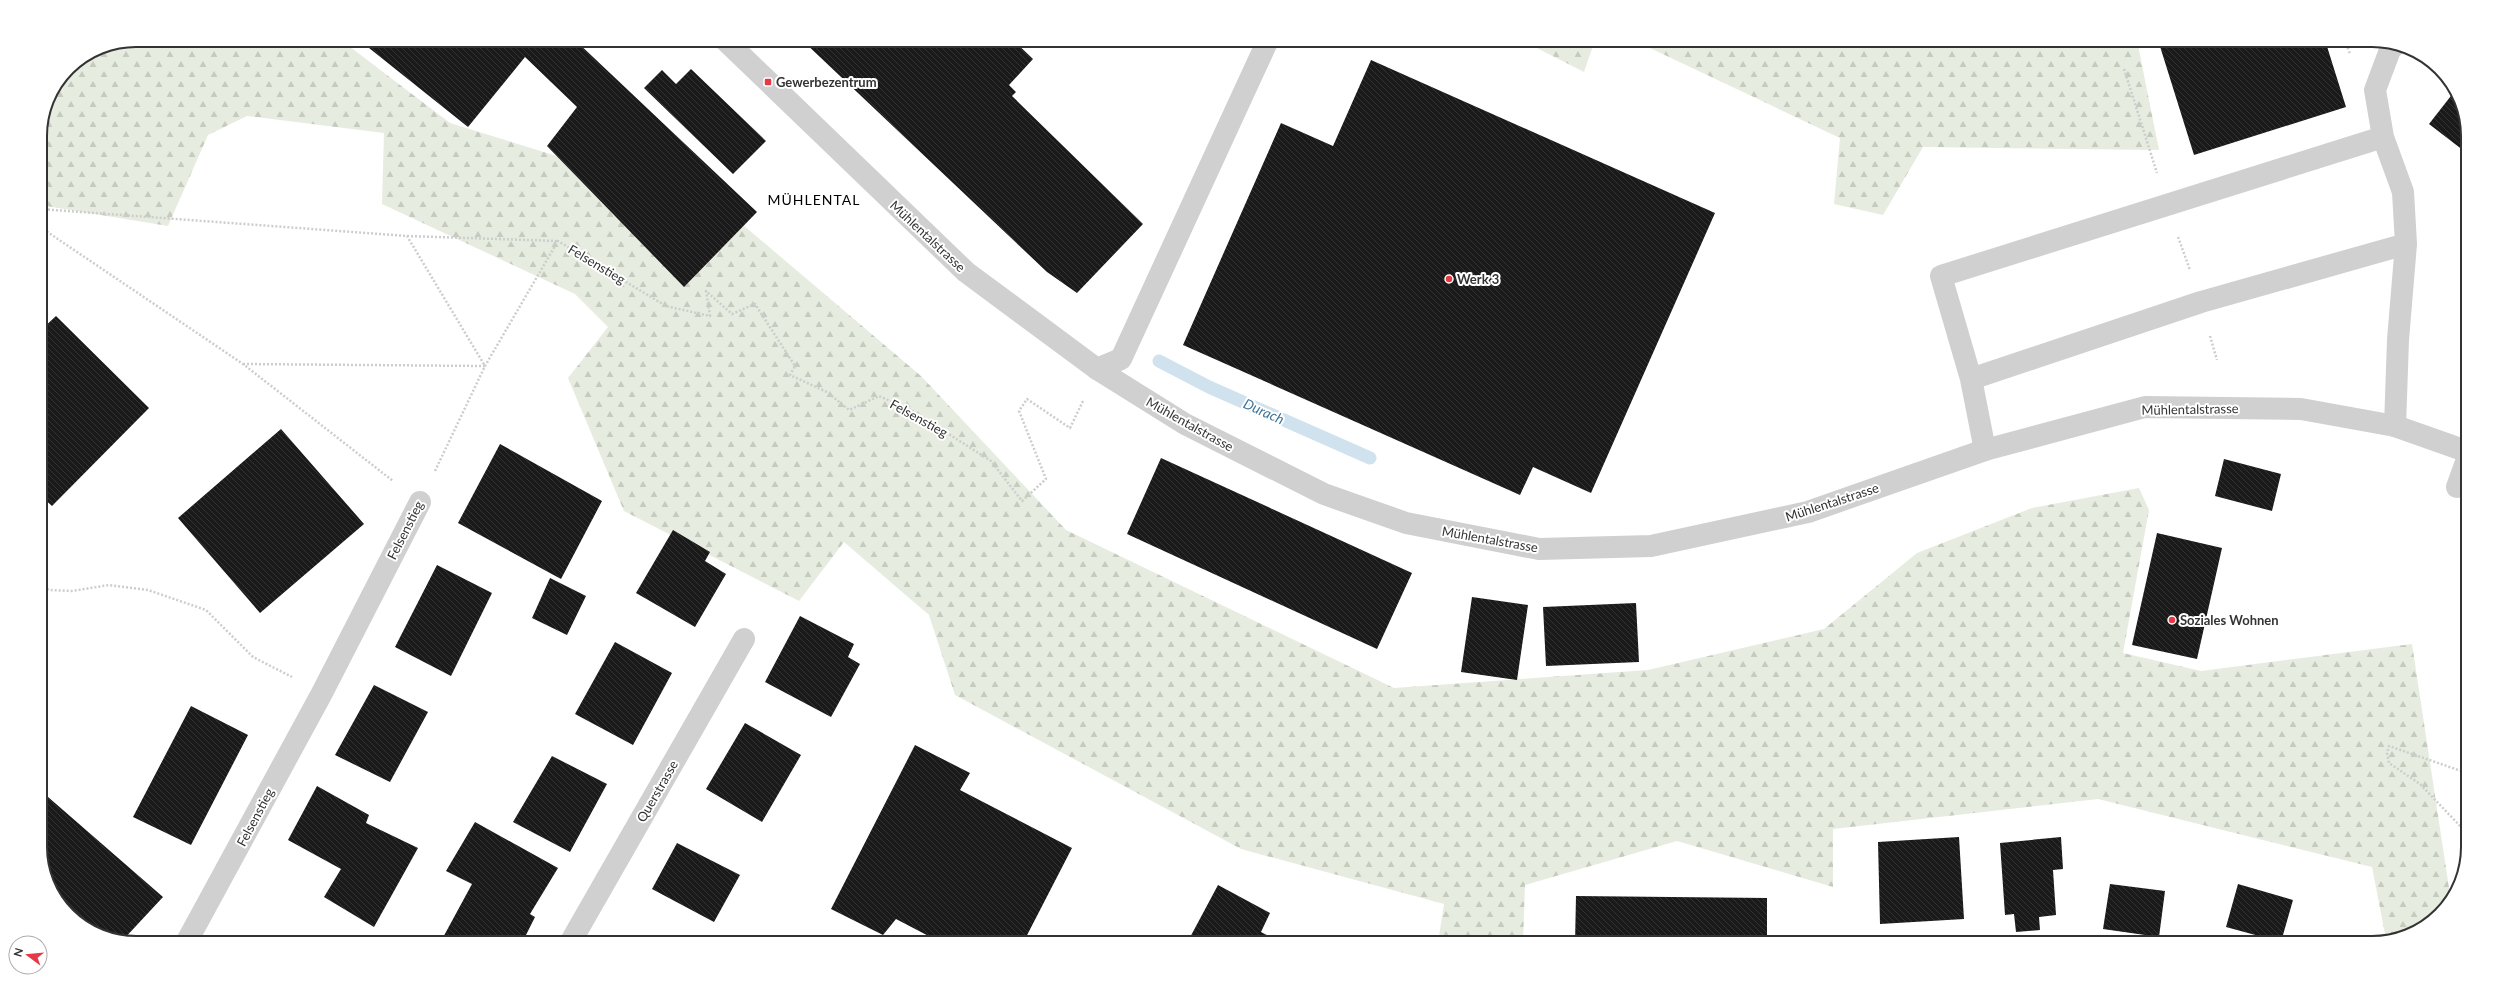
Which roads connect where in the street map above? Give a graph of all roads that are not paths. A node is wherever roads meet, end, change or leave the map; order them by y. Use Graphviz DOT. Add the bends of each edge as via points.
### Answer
graph roads {
  1 [pos="732,47"];
  2 [pos="1265,47"];
  3 [pos="2391,49"];
  4 [pos="2383,137"];
  5 [pos="2406,244"];
  6 [pos="1097,369"];
  7 [pos="1971,379"];
  8 [pos="2395,426"];
  9 [pos="2461,448"];
  10 [pos="1985,450"];
  11 [pos="2461,476"];
  12 [pos="2457,487"];
  13 [pos="420,502"];
  14 [pos="744,638"];
  15 [pos="190,936"];
  16 [pos="574,936"];
  1 -- 6 [label="street, Mühlentalstrasse" via="966,272"];
  2 -- 6 [label="street" via="1121,359"];
  3 -- 4 [label="street" via="2375,90"];
  4 -- 5 [label="street" via="2403,192"];
  4 -- 7 [label="street" via="1941,276"];
  5 -- 7 [label="street" via="2202,302"];
  5 -- 8 [label="street" via="2398,340"];
  6 -- 10 [label="street, Mühlentalstrasse" via="1185,424 1324,494 1406,524 1538,549 1651,546 1808,512"];
  7 -- 10 [label="street"];
  8 -- 9 [label="street, Mühlentalstrasse"];
  8 -- 10 [label="street, Mühlentalstrasse" via="2301,409 2145,407"];
  11 -- 12 [label="street"];
  13 -- 15 [label="street, Felsenstieg" via="322,693"];
  14 -- 16 [label="street, Querstrasse"];
}
